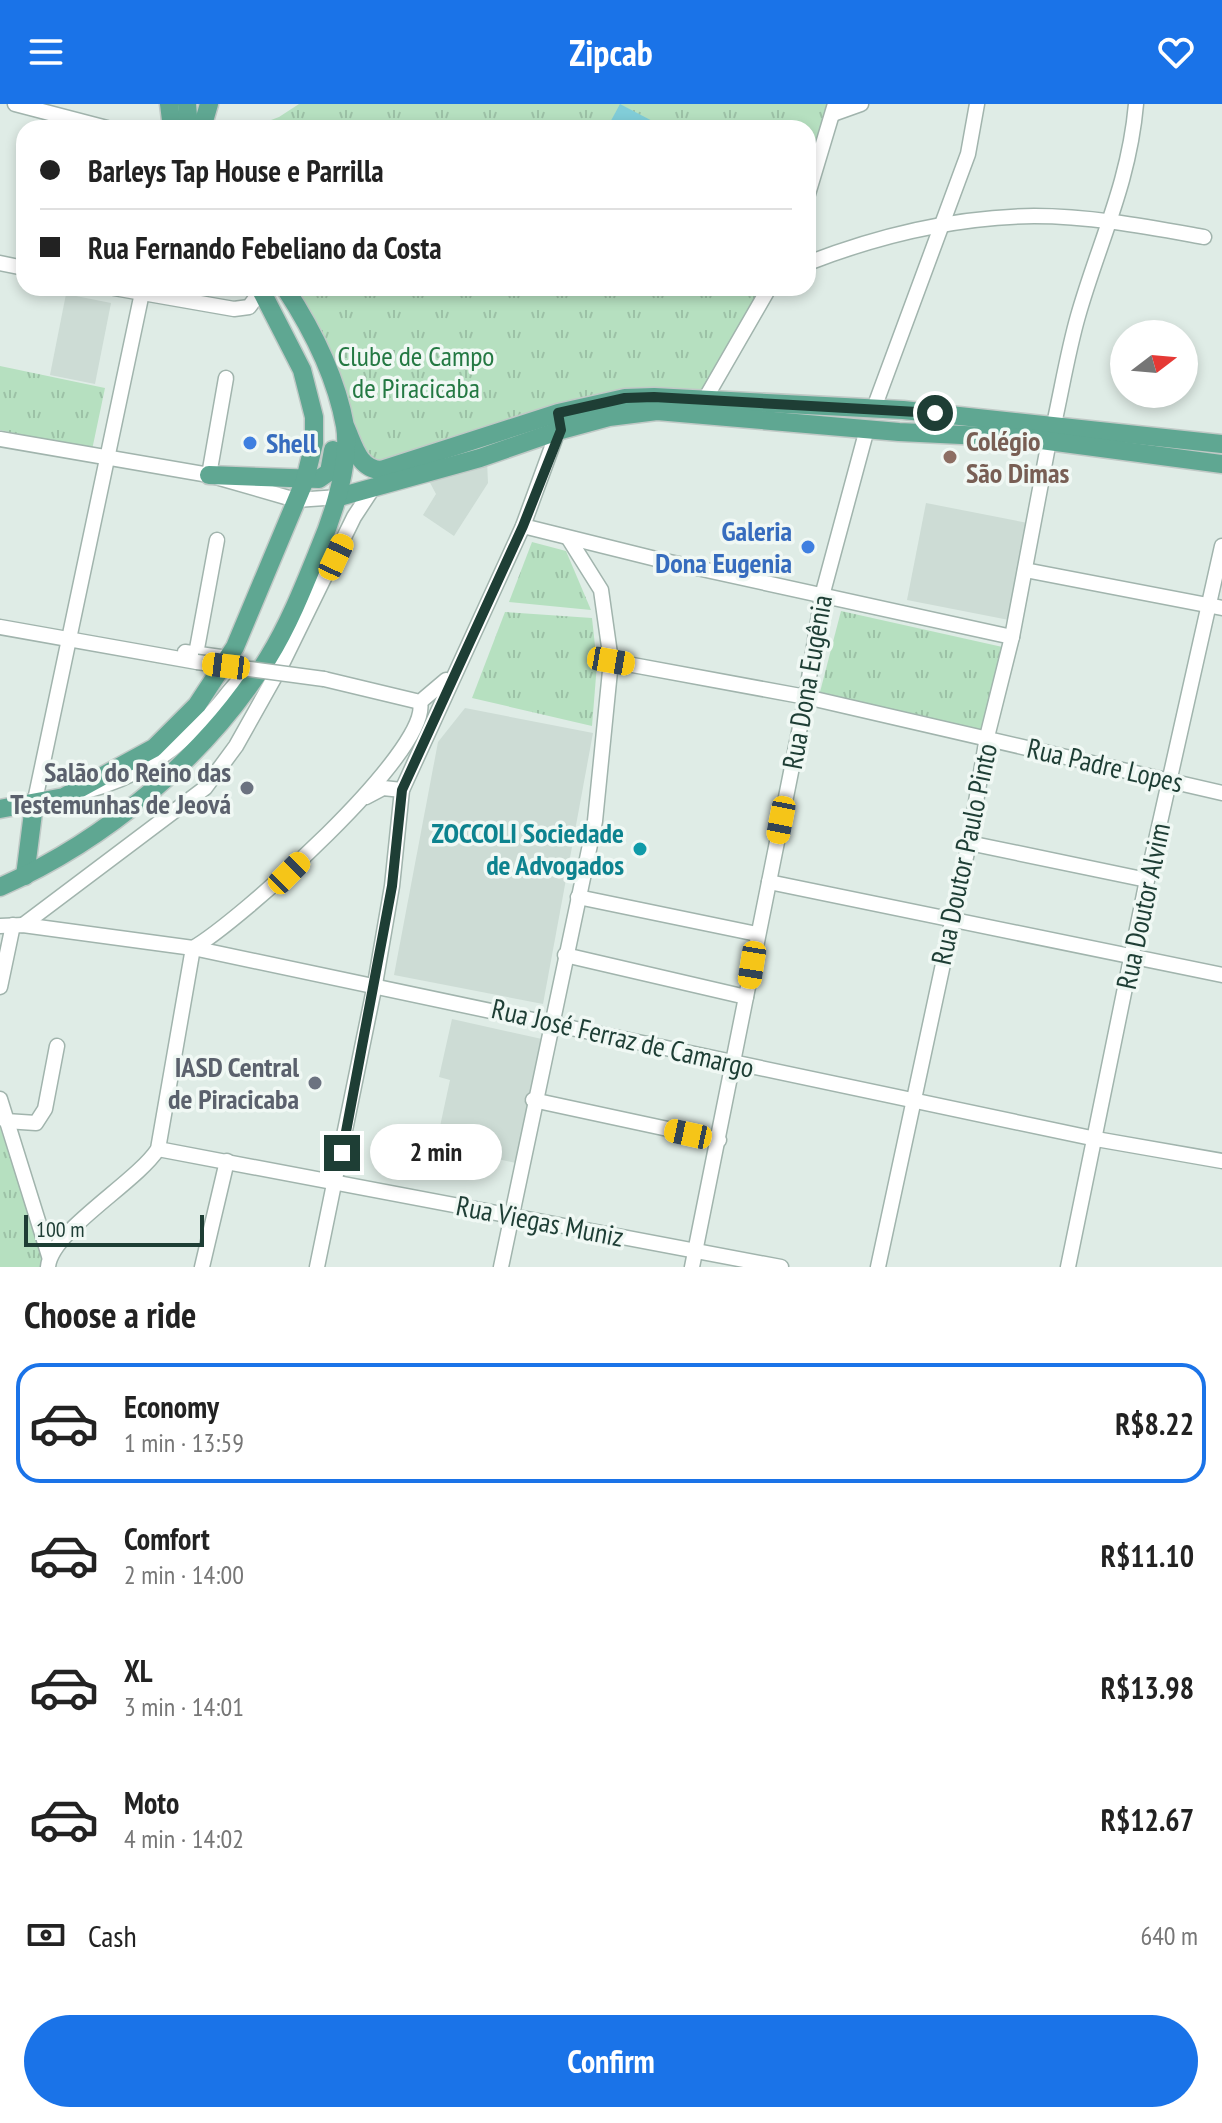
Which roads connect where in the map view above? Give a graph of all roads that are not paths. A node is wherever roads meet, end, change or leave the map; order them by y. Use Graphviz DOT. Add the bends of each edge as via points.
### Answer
graph roads {
  1 [pos="15,104"];
  2 [pos="861,104"];
  3 [pos="977,104"];
  4 [pos="1136,104"];
  5 [pos="834,109"];
  6 [pos="77,120"];
  7 [pos="816,168"];
  8 [pos="1112,221"];
  9 [pos="944,223"];
  10 [pos="1204,237"];
  11 [pos="816,261"];
  12 [pos="141,296"];
  13 [pos="168,296"];
  14 [pos="256,296"];
  15 [pos="265,296"];
  16 [pos="290,296"];
  17 [pos="764,296"];
  18 [pos="226,378"];
  19 [pos="336,396"];
  20 [pos="701,405"];
  21 [pos="874,408"];
  22 [pos="903,410"];
  23 [pos="560,422"];
  24 [pos="346,428"];
  25 [pos="867,429"];
  26 [pos="1052,433"];
  27 [pos="0,439"];
  28 [pos="1221,443"];
  29 [pos="1172,455"];
  30 [pos="106,457"];
  31 [pos="1222,464"];
  32 [pos="209,475"];
  33 [pos="305,480"];
  34 [pos="375,485"];
  35 [pos="339,497"];
  36 [pos="296,500"];
  37 [pos="523,526"];
  38 [pos="569,539"];
  39 [pos="217,540"];
  40 [pos="1222,546"];
  41 [pos="1025,570"];
  42 [pos="304,586"];
  43 [pos="822,596"];
  44 [pos="1216,606"];
  45 [pos="0,627"];
  46 [pos="298,629"];
  47 [pos="1012,637"];
  48 [pos="110,639"];
  49 [pos="69,641"];
  50 [pos="197,658"];
  51 [pos="228,658"];
  52 [pos="611,661"];
  53 [pos="254,669"];
  54 [pos="455,671"];
  55 [pos="806,697"];
  56 [pos="420,702"];
  57 [pos="987,737"];
  58 [pos="1171,780"];
  59 [pos="402,790"];
  60 [pos="1222,793"];
  61 [pos="64,797"];
  62 [pos="360,801"];
  63 [pos="34,805"];
  64 [pos="0,809"];
  65 [pos="969,843"];
  66 [pos="25,876"];
  67 [pos="1147,880"];
  68 [pos="769,882"];
  69 [pos="0,887"];
  70 [pos="578,897"];
  71 [pos="950,918"];
  72 [pos="12,925"];
  73 [pos="757,934"];
  74 [pos="193,948"];
  75 [pos="565,955"];
  76 [pos="1133,956"];
  77 [pos="1222,975"];
  78 [pos="375,984"];
  79 [pos="0,987"];
  80 [pos="746,997"];
  81 [pos="550,1022"];
  82 [pos="57,1046"];
  83 [pos="732,1063"];
  84 [pos="0,1099"];
  85 [pos="533,1100"];
  86 [pos="915,1101"];
  87 [pos="6,1121"];
  88 [pos="1096,1139"];
  89 [pos="719,1140"];
  90 [pos="158,1149"];
  91 [pos="227,1161"];
  92 [pos="1222,1161"];
  93 [pos="337,1181"];
  94 [pos="511,1217"];
  95 [pos="695,1249"];
  96 [pos="48,1262"];
  97 [pos="202,1267"];
  98 [pos="317,1267"];
  99 [pos="501,1267"];
  100 [pos="692,1267"];
  101 [pos="781,1267"];
  102 [pos="878,1267"];
  103 [pos="1068,1267"];
  1 -- 6 [label="street"];
  2 -- 5 [label="street"];
  3 -- 9 [label="street" via="968,154"];
  4 -- 8 [label="street, Rua Doutor Paulo Pinto" via="1132,145"];
  5 -- 7 [label="street"];
  8 -- 9 [label="street" via="1034,216"];
  8 -- 10 [label="street"];
  8 -- 26 [label="street, Rua Doutor Paulo Pinto" via="1078,315"];
  9 -- 11 [label="street"];
  9 -- 21 [label="street"];
  12 -- 30 [label="street"];
  13 -- 14 [label="street" via="234,309 249,307"];
  15 -- 33 [label="main road" via="292,346 310,396 314,443"];
  16 -- 19 [label="main road" via="313,334"];
  17 -- 20 [label="street"];
  18 -- 32 [label="street"];
  19 -- 24 [label="main road"];
  19 -- 33 [label="main road" via="329,472"];
  20 -- 21 [label="main road"];
  20 -- 23 [label="main road"];
  20 -- 25 [label="main road"];
  21 -- 22 [label="main road"];
  22 -- 25 [label="main road" via="886,413"];
  22 -- 26 [label="main road" via="1029,422"];
  23 -- 24 [label="main road" via="381,470 363,463"];
  23 -- 34 [label="main road" via="480,458"];
  23 -- 37 [label="street"];
  24 -- 35 [label="main road"];
  25 -- 26 [label="main road"];
  25 -- 43 [label="street, Rua Dona Eugênia"];
  26 -- 28 [label="main road"];
  26 -- 29 [label="main road"];
  26 -- 41 [label="street, Rua Doutor Paulo Pinto"];
  27 -- 30 [label="street"];
  28 -- 29 [label="main road"];
  29 -- 31 [label="main road"];
  30 -- 32 [label="street"];
  30 -- 49 [label="street"];
  32 -- 33 [label="main road"];
  32 -- 36 [label="street"];
  33 -- 36 [label="main road"];
  34 -- 35 [label="main road"];
  34 -- 46 [label="street"];
  35 -- 36 [label="street"];
  35 -- 42 [label="main road"];
  36 -- 51 [label="main road"];
  37 -- 38 [label="street"];
  37 -- 54 [label="street"];
  38 -- 43 [label="street"];
  38 -- 52 [label="street" via="601,590"];
  39 -- 50 [label="street"];
  40 -- 44 [label="street, Rua Doutor Alvim"];
  41 -- 44 [label="street"];
  41 -- 47 [label="street, Rua Doutor Paulo Pinto"];
  42 -- 46 [label="main road"];
  42 -- 66 [label="main road" via="267,659 191,753 119,815"];
  43 -- 47 [label="street"];
  43 -- 55 [label="street, Rua Dona Eugênia"];
  44 -- 58 [label="street, Rua Doutor Alvim"];
  45 -- 49 [label="street"];
  46 -- 72 [label="street" via="236,746 205,788"];
  47 -- 57 [label="street, Rua Doutor Paulo Pinto"];
  48 -- 50 [label="street"];
  49 -- 50 [label="street"];
  49 -- 63 [label="street"];
  50 -- 51 [label="street"];
  50 -- 53 [label="street, bridge"];
  51 -- 61 [label="main road" via="197,705 154,748"];
  52 -- 55 [label="street, Rua Padre Lopes"];
  52 -- 70 [label="street" via="595,821"];
  53 -- 56 [label="street, bridge"];
  53 -- 61 [label="street" via="236,680 214,711 162,759 113,784"];
  54 -- 56 [label="street"];
  54 -- 59 [label="street"];
  55 -- 57 [label="street, Rua Padre Lopes"];
  55 -- 68 [label="street, Rua Dona Eugênia"];
  56 -- 62 [label="street" via="420,720"];
  57 -- 58 [label="street, Rua Padre Lopes"];
  57 -- 65 [label="street, Rua Doutor Paulo Pinto"];
  58 -- 60 [label="street, Rua Padre Lopes"];
  58 -- 67 [label="street, Rua Doutor Alvim"];
  59 -- 62 [label="street" via="383,788"];
  59 -- 78 [label="street"];
  61 -- 63 [label="main road"];
  62 -- 74 [label="street" via="289,873"];
  63 -- 64 [label="main road"];
  63 -- 66 [label="main road"];
  65 -- 67 [label="street"];
  65 -- 71 [label="street, Rua Doutor Paulo Pinto"];
  66 -- 69 [label="main road"];
  67 -- 76 [label="street, Rua Doutor Alvim"];
  68 -- 71 [label="street"];
  68 -- 73 [label="street, Rua Dona Eugênia"];
  70 -- 73 [label="street"];
  70 -- 75 [label="street"];
  71 -- 76 [label="street"];
  71 -- 86 [label="street, Rua Doutor Paulo Pinto"];
  72 -- 74 [label="street, Rua José Ferraz de Camargo"];
  72 -- 79 [label="street"];
  73 -- 80 [label="street, Rua Dona Eugênia"];
  74 -- 78 [label="street, Rua José Ferraz de Camargo"];
  74 -- 90 [label="street"];
  75 -- 80 [label="street"];
  75 -- 81 [label="street"];
  76 -- 77 [label="street"];
  76 -- 88 [label="street, Rua Doutor Alvim"];
  78 -- 81 [label="street, Rua José Ferraz de Camargo"];
  78 -- 93 [label="street"];
  80 -- 83 [label="street, Rua Dona Eugênia"];
  81 -- 83 [label="street, Rua José Ferraz de Camargo"];
  81 -- 85 [label="street"];
  82 -- 87 [label="street" via="45,1109 36,1123"];
  83 -- 86 [label="street, Rua José Ferraz de Camargo"];
  83 -- 89 [label="street, Rua Dona Eugênia"];
  84 -- 87 [label="street"];
  85 -- 89 [label="street"];
  85 -- 94 [label="street"];
  86 -- 88 [label="street, Rua José Ferraz de Camargo"];
  86 -- 102 [label="street, Rua Doutor Paulo Pinto"];
  87 -- 96 [label="street"];
  88 -- 92 [label="street, Rua José Ferraz de Camargo"];
  88 -- 103 [label="street, Rua Doutor Alvim"];
  89 -- 95 [label="street, Rua Dona Eugênia"];
  90 -- 91 [label="street, Rua Viegas Muniz"];
  90 -- 96 [label="street" via="147,1166 91,1211"];
  91 -- 93 [label="street, Rua Viegas Muniz"];
  91 -- 97 [label="street"];
  93 -- 94 [label="street, Rua Viegas Muniz"];
  93 -- 98 [label="street"];
  94 -- 95 [label="street, Rua Viegas Muniz"];
  94 -- 99 [label="street"];
  95 -- 100 [label="street, Rua Dona Eugênia"];
  95 -- 101 [label="street, Rua Viegas Muniz"];
}
